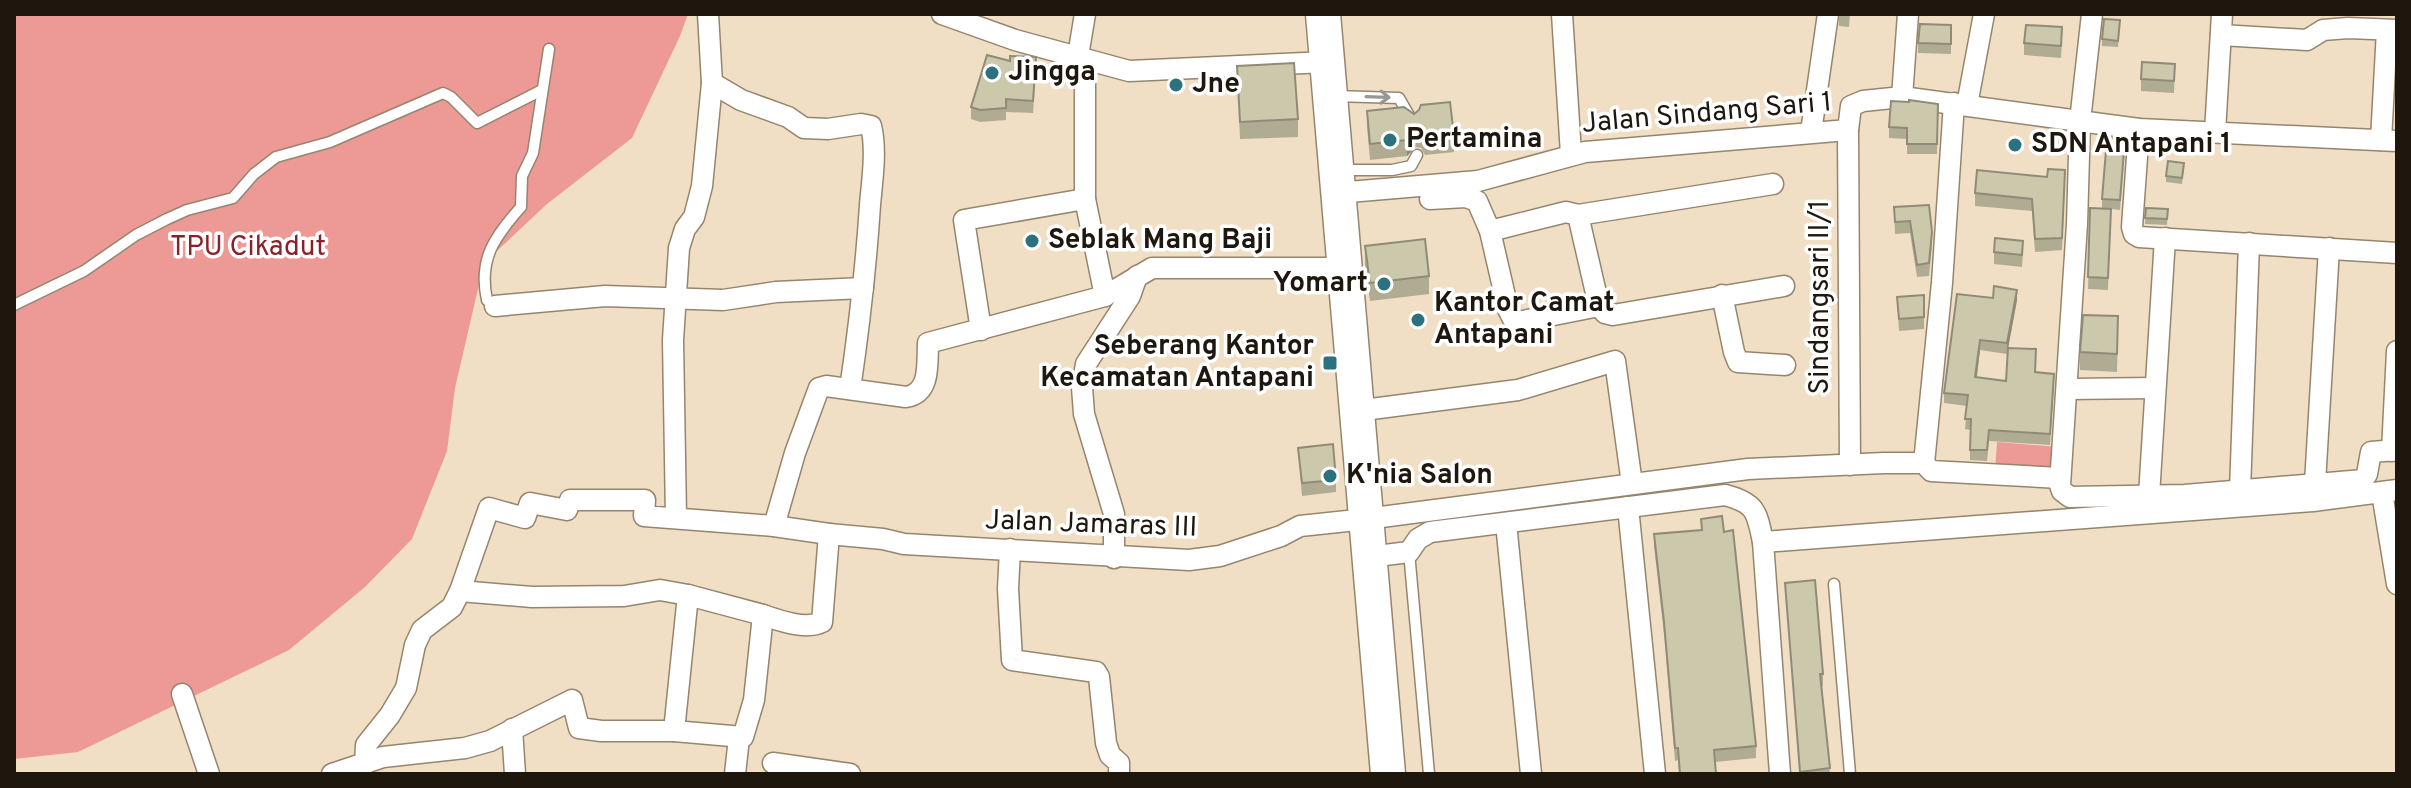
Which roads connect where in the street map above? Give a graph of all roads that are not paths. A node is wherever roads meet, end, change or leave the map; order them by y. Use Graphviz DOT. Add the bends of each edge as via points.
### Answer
graph roads {
  1 [pos="708,14"];
  2 [pos="942,14"];
  3 [pos="1085,14"];
  4 [pos="1323,14"];
  5 [pos="1562,14"];
  6 [pos="1908,14"];
  7 [pos="1984,14"];
  8 [pos="2092,14"];
  9 [pos="1828,18"];
  10 [pos="2221,24"];
  11 [pos="2392,30"];
  12 [pos="549,49"];
  13 [pos="1082,58"];
  14 [pos="1327,62"];
  15 [pos="712,83"];
  16 [pos="542,90"];
  17 [pos="1329,96"];
  18 [pos="1902,97"];
  19 [pos="1961,104"];
  20 [pos="2080,121"];
  21 [pos="1413,122"];
  22 [pos="2139,129"];
  23 [pos="1848,130"];
  24 [pos="1811,132"];
  25 [pos="2215,132"];
  26 [pos="2389,140"];
  27 [pos="1571,154"];
  28 [pos="1417,155"];
  29 [pos="1773,184"];
  30 [pos="1337,190"];
  31 [pos="1085,199"];
  32 [pos="1578,215"];
  33 [pos="1490,231"];
  34 [pos="2165,238"];
  35 [pos="2249,243"];
  36 [pos="2329,248"];
  37 [pos="2397,253"];
  38 [pos="1344,268"];
  39 [pos="1137,276"];
  40 [pos="1784,286"];
  41 [pos="863,288"];
  42 [pos="1722,295"];
  43 [pos="1105,296"];
  44 [pos="677,297"];
  45 [pos="14,305"];
  46 [pos="495,306"];
  47 [pos="1599,306"];
  48 [pos="981,330"];
  49 [pos="2397,351"];
  50 [pos="1785,365"];
  51 [pos="2155,388"];
  52 [pos="850,389"];
  53 [pos="2067,389"];
  54 [pos="1356,411"];
  55 [pos="2395,451"];
  56 [pos="1924,463"];
  57 [pos="1850,465"];
  58 [pos="2060,478"];
  59 [pos="2315,483"];
  60 [pos="1632,484"];
  61 [pos="2240,491"];
  62 [pos="2390,491"];
  63 [pos="2149,496"];
  64 [pos="1628,507"];
  65 [pos="676,517"];
  66 [pos="1366,519"];
  67 [pos="1506,523"];
  68 [pos="774,526"];
  69 [pos="829,534"];
  70 [pos="1763,542"];
  71 [pos="1010,549"];
  72 [pos="1409,552"];
  73 [pos="1369,557"];
  74 [pos="1114,558"];
  75 [pos="1834,584"];
  76 [pos="2397,584"];
  77 [pos="460,591"];
  78 [pos="688,595"];
  79 [pos="763,615"];
  80 [pos="182,694"];
  81 [pos="512,729"];
  82 [pos="674,731"];
  83 [pos="739,738"];
  84 [pos="773,763"];
  85 [pos="377,765"];
  86 [pos="209,774"];
  87 [pos="332,774"];
  88 [pos="515,774"];
  89 [pos="735,774"];
  90 [pos="850,774"];
  91 [pos="1119,774"];
  92 [pos="1388,774"];
  93 [pos="1429,774"];
  94 [pos="1531,774"];
  95 [pos="1655,774"];
  96 [pos="1780,774"];
  97 [pos="1850,774"];
  1 -- 15 [label="street"];
  2 -- 13 [label="street"];
  3 -- 13 [label="street"];
  4 -- 14 [label="highway"];
  5 -- 27 [label="street"];
  6 -- 18 [label="street"];
  7 -- 19 [label="street"];
  8 -- 20 [label="street"];
  9 -- 24 [label="street"];
  10 -- 11 [label="street" via="2307,40 2323,30"];
  10 -- 25 [label="street"];
  11 -- 26 [label="street"];
  12 -- 16 [label="lane"];
  13 -- 14 [label="street" via="1129,71"];
  13 -- 31 [label="street"];
  14 -- 17 [label="highway"];
  15 -- 41 [label="street" via="804,128 871,126"];
  15 -- 44 [label="street" via="702,186 679,248"];
  16 -- 45 [label="lane" via="477,123 443,93 330,142 276,157 233,198 167,219 84,271"];
  16 -- 46 [label="lane" via="533,153 522,176 521,207 497,235 485,263 487,300"];
  17 -- 21 [label="lane, one-way" via="1399,98"];
  17 -- 30 [label="highway"];
  18 -- 19 [label="street, Jalan Sindang Sari 1"];
  18 -- 23 [label="street, Jalan Sindang Sari 1" via="1851,106"];
  19 -- 20 [label="street, Jalan Sindang Sari 1"];
  19 -- 56 [label="street"];
  20 -- 22 [label="street, Jalan Sindang Sari 1"];
  20 -- 53 [label="street"];
  22 -- 25 [label="street, Jalan Sindang Sari 1"];
  22 -- 34 [label="street" via="2132,227 2139,237"];
  23 -- 24 [label="street, Jalan Sindang Sari 1"];
  23 -- 57 [label="street, Sindangsari II/1"];
  24 -- 27 [label="street, Jalan Sindang Sari 1"];
  25 -- 26 [label="street, Jalan Sindang Sari 1"];
  27 -- 30 [label="street, Jalan Sindang Sari 1" via="1478,181"];
  28 -- 30 [label="lane" via="1411,166"];
  29 -- 32 [label="street"];
  30 -- 33 [label="street" via="1466,197 1477,201"];
  30 -- 38 [label="highway"];
  31 -- 43 [label="street"];
  31 -- 48 [label="street" via="964,220"];
  32 -- 33 [label="street" via="1566,212"];
  32 -- 47 [label="street"];
  33 -- 47 [label="street" via="1513,319"];
  34 -- 35 [label="street"];
  34 -- 51 [label="street"];
  35 -- 36 [label="street"];
  35 -- 61 [label="street"];
  36 -- 37 [label="street"];
  36 -- 59 [label="street"];
  38 -- 39 [label="street" via="1152,268"];
  38 -- 54 [label="highway"];
  39 -- 43 [label="street"];
  39 -- 74 [label="street" via="1086,364 1082,387 1084,414 1114,514"];
  40 -- 42 [label="street"];
  41 -- 44 [label="street" via="723,300"];
  41 -- 52 [label="street"];
  42 -- 47 [label="street" via="1613,315"];
  42 -- 50 [label="street" via="1738,362"];
  43 -- 48 [label="street"];
  44 -- 46 [label="street" via="605,296"];
  44 -- 65 [label="street"];
  48 -- 52 [label="street" via="928,343 926,375 914,396"];
  49 -- 55 [label="street"];
  51 -- 53 [label="street"];
  51 -- 63 [label="street"];
  52 -- 68 [label="street" via="826,386 816,392"];
  53 -- 58 [label="street"];
  54 -- 60 [label="street" via="1518,390 1615,361"];
  54 -- 66 [label="highway"];
  55 -- 59 [label="street" via="2371,452 2363,480"];
  56 -- 57 [label="street, Jalan Jamaras III"];
  56 -- 58 [label="street, Jalan Jamaras III" via="1931,471"];
  57 -- 60 [label="street, Jalan Jamaras III" via="1748,469"];
  58 -- 63 [label="street" via="2062,491 2070,497"];
  59 -- 61 [label="street"];
  60 -- 66 [label="street, Jalan Jamaras III"];
  61 -- 63 [label="street"];
  62 -- 70 [label="street"];
  62 -- 76 [label="street"];
  64 -- 67 [label="street"];
  64 -- 70 [label="street" via="1725,495 1745,500 1758,518"];
  64 -- 95 [label="street"];
  65 -- 68 [label="street, Jalan Jamaras III"];
  65 -- 77 [label="street, Jalan Jamaras III" via="644,516 645,500 570,500 567,510 530,503 525,518 489,508"];
  66 -- 73 [label="highway"];
  66 -- 74 [label="street, Jalan Jamaras III" via="1300,526 1220,556"];
  67 -- 72 [label="street" via="1430,532"];
  67 -- 94 [label="street"];
  68 -- 69 [label="street, Jalan Jamaras III"];
  69 -- 71 [label="street, Jalan Jamaras III"];
  69 -- 79 [label="street" via="822,622 814,626"];
  70 -- 96 [label="street"];
  71 -- 74 [label="street, Jalan Jamaras III"];
  71 -- 91 [label="street" via="1012,660 1096,672 1106,743 1119,763"];
  72 -- 73 [label="street"];
  72 -- 93 [label="lane"];
  73 -- 92 [label="highway"];
  75 -- 97 [label="lane"];
  77 -- 78 [label="street" via="532,597 624,596 660,590"];
  77 -- 85 [label="street" via="452,607 422,630 406,688 366,745"];
  78 -- 79 [label="street"];
  78 -- 82 [label="street"];
  79 -- 83 [label="street" via="754,700 745,734"];
  80 -- 86 [label="street"];
  81 -- 82 [label="street" via="572,700 579,728"];
  81 -- 85 [label="street" via="465,748"];
  81 -- 88 [label="street"];
  82 -- 83 [label="street"];
  83 -- 89 [label="street"];
  84 -- 90 [label="street"];
  85 -- 87 [label="street"];
}
